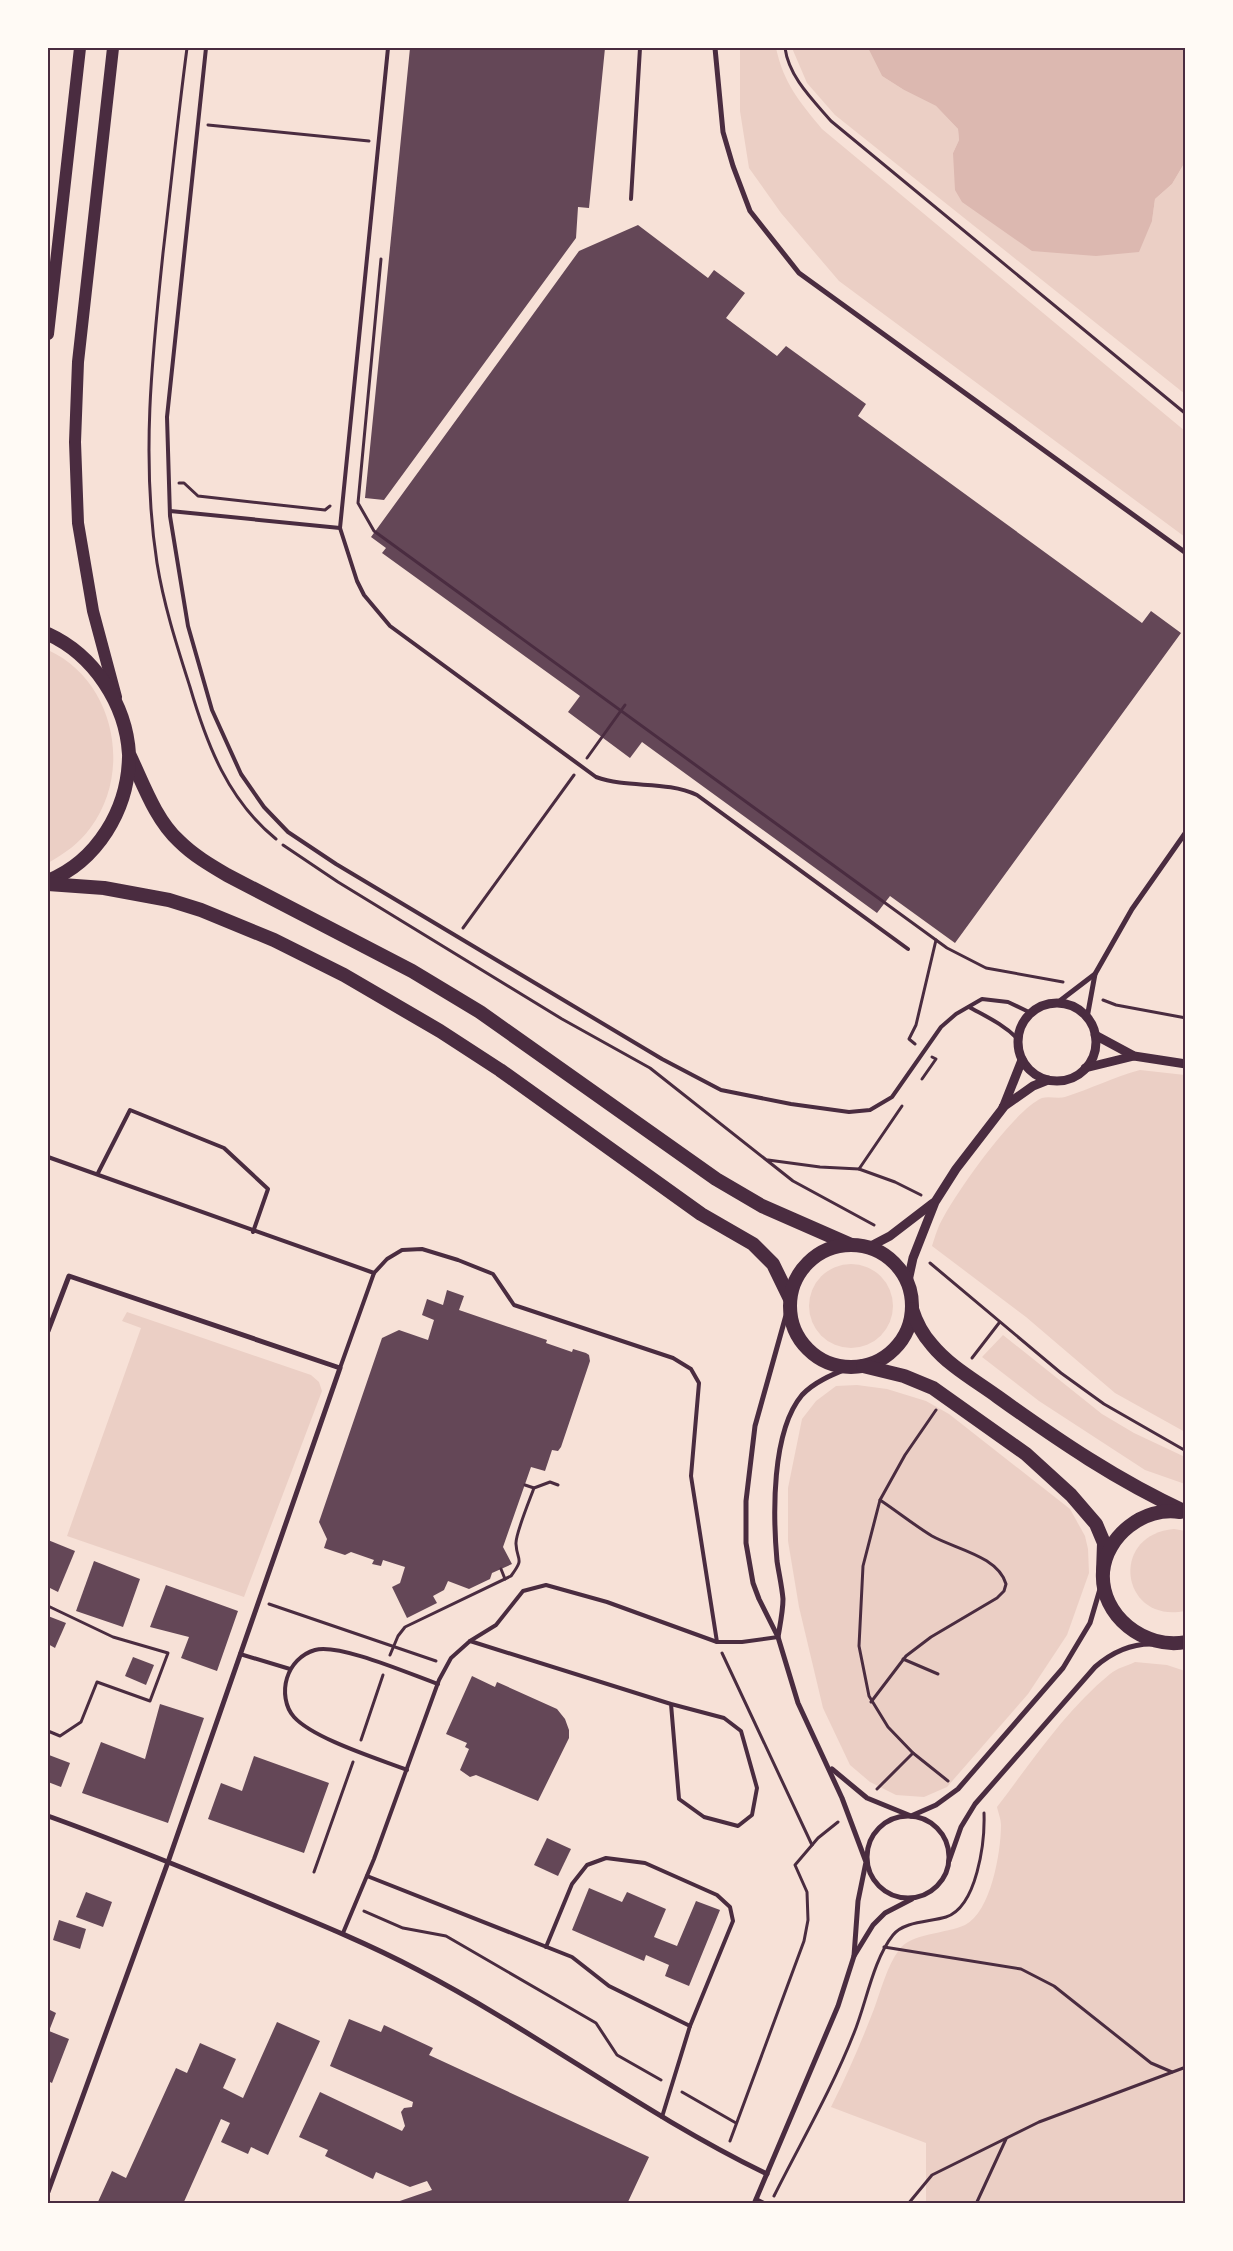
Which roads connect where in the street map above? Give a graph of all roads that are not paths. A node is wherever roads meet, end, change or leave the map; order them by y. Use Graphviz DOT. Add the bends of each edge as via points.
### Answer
graph roads {
  1 [pos="80,48"];
  2 [pos="113,48"];
  3 [pos="206,48"];
  4 [pos="388,48"];
  5 [pos="640,48"];
  6 [pos="715,48"];
  7 [pos="631,199"];
  8 [pos="48,334"];
  9 [pos="170,511"];
  10 [pos="340,528"];
  11 [pos="1186,552"];
  12 [pos="48,634"];
  13 [pos="122,718"];
  14 [pos="129,754"];
  15 [pos="1186,832"];
  16 [pos="48,882"];
  17 [pos="908,949"];
  18 [pos="1095,974"];
  19 [pos="1057,1003"];
  20 [pos="969,1007"];
  21 [pos="1031,1012"];
  22 [pos="1087,1018"];
  23 [pos="1095,1035"];
  24 [pos="1018,1039"];
  25 [pos="1134,1056"];
  26 [pos="1022,1060"];
  27 [pos="1186,1064"];
  28 [pos="1085,1068"];
  29 [pos="1048,1080"];
  30 [pos="1003,1108"];
  31 [pos="48,1157"];
  32 [pos="98,1173"];
  33 [pos="935,1202"];
  34 [pos="253,1232"];
  35 [pos="851,1244"];
  36 [pos="869,1247"];
  37 [pos="374,1273"];
  38 [pos="908,1281"];
  39 [pos="790,1299"];
  40 [pos="912,1309"];
  41 [pos="48,1331"];
  42 [pos="857,1367"];
  43 [pos="340,1368"];
  44 [pos="1186,1512"];
  45 [pos="1104,1572"];
  46 [pos="778,1637"];
  47 [pos="470,1641"];
  48 [pos="718,1642"];
  49 [pos="1186,1642"];
  50 [pos="1164,1644"];
  51 [pos="1186,1653"];
  52 [pos="240,1654"];
  53 [pos="290,1669"];
  54 [pos="438,1684"];
  55 [pos="671,1704"];
  56 [pos="829,1767"];
  57 [pos="407,1770"];
  58 [pos="48,1816"];
  59 [pos="911,1816"];
  60 [pos="949,1861"];
  61 [pos="168,1862"];
  62 [pos="866,1862"];
  63 [pos="367,1876"];
  64 [pos="912,1898"];
  65 [pos="343,1933"];
  66 [pos="546,1947"];
  67 [pos="854,1956"];
  68 [pos="690,2026"];
  69 [pos="662,2117"];
  70 [pos="767,2174"];
  71 [pos="48,2192"];
  72 [pos="755,2201"];
  73 [pos="766,2204"];
  1 -- 8 [label="main road"];
  2 -- 13 [label="main road" via="78,362 75,442 78,523 93,611"];
  3 -- 9 [label="lane" via="167,417"];
  4 -- 10 [label="lane"];
  5 -- 7 [label="lane"];
  6 -- 11 [label="street" via="723,132 732,166 750,211 799,273"];
  9 -- 10 [label="lane"];
  9 -- 20 [label="lane" via="188,626 212,710 241,774 264,807 288,832 336,864 689,1075 721,1090 810,1107 849,1112 870,1110 892,1097 942,1027"];
  10 -- 17 [label="lane" via="364,595 390,626 596,777 610,782 669,786 697,795"];
  12 -- 13 [label="highway" via="77,652 102,678"];
  13 -- 14 [label="highway"];
  14 -- 16 [label="highway" via="125,789 118,812 106,832 82,859"];
  14 -- 35 [label="highway" via="163,821 178,841 202,860 412,971 480,1012 716,1179 762,1206"];
  15 -- 18 [label="street" via="1132,909"];
  16 -- 39 [label="highway" via="104,888 169,900 201,910 274,940 344,975 492,1065 701,1214 753,1244 776,1270"];
  18 -- 19 [label="street"];
  18 -- 22 [label="street"];
  19 -- 21 [label="street"];
  19 -- 22 [label="street" via="1069,1005"];
  20 -- 21 [label="lane" via="982,999 992,999"];
  20 -- 24 [label="lane" via="997,1021"];
  21 -- 24 [label="street"];
  22 -- 23 [label="street"];
  23 -- 25 [label="street"];
  23 -- 28 [label="street" via="1094,1053"];
  24 -- 26 [label="street"];
  25 -- 27 [label="street"];
  25 -- 28 [label="street"];
  26 -- 29 [label="street" via="1029,1069"];
  26 -- 30 [label="street"];
  28 -- 29 [label="street" via="1068,1079"];
  29 -- 30 [label="street" via="1033,1086"];
  30 -- 33 [label="street"];
  31 -- 32 [label="lane"];
  32 -- 34 [label="lane"];
  32 -- 34 [label="lane" via="130,1110 224,1148 268,1189"];
  33 -- 36 [label="street" via="890,1236"];
  33 -- 38 [label="street" via="913,1258"];
  34 -- 37 [label="lane"];
  35 -- 36 [label="highway"];
  35 -- 39 [label="highway" via="833,1247 811,1259 796,1279"];
  36 -- 38 [label="highway" via="893,1261"];
  37 -- 43 [label="lane"];
  37 -- 48 [label="lane" via="402,1250 422,1249 449,1257 493,1274 514,1305 673,1358 691,1369 699,1382 691,1476"];
  38 -- 40 [label="highway"];
  39 -- 42 [label="highway" via="793,1326 807,1348 829,1363"];
  39 -- 46 [label="street" via="755,1426 746,1501 746,1543 753,1583 765,1615"];
  40 -- 42 [label="highway" via="909,1327 897,1346 881,1359"];
  40 -- 44 [label="highway" via="928,1340 958,1368 1095,1464 1142,1492"];
  41 -- 43 [label="street" via="69,1276"];
  42 -- 45 [label="highway" via="904,1376 933,1388 1026,1454 1071,1495 1096,1524 1104,1544"];
  42 -- 46 [label="street" via="818,1382 802,1395 788,1420 776,1500 776,1542 783,1600"];
  43 -- 52 [label="street"];
  44 -- 45 [label="highway" via="1163,1512 1133,1523 1113,1545"];
  45 -- 50 [label="highway" via="1109,1600 1121,1620 1140,1635"];
  45 -- 59 [label="street" via="1090,1623 1063,1668 958,1789 936,1805"];
  46 -- 48 [label="lane"];
  46 -- 56 [label="street" via="798,1703"];
  47 -- 48 [label="lane" via="496,1625 523,1591 546,1584"];
  47 -- 54 [label="lane" via="451,1658"];
  47 -- 55 [label="lane"];
  49 -- 50 [label="highway"];
  50 -- 51 [label="highway"];
  50 -- 60 [label="street" via="1127,1648 1096,1667 975,1804 961,1827"];
  52 -- 53 [label="lane"];
  52 -- 61 [label="street"];
  53 -- 54 [label="lane" via="297,1660 315,1650 337,1649"];
  53 -- 57 [label="lane" via="285,1684 285,1700 294,1717 313,1731"];
  54 -- 57 [label="lane"];
  55 -- 55 [label="lane" via="679,1799 704,1817 738,1826 752,1815 757,1788 740,1731 724,1718"];
  56 -- 59 [label="street" via="867,1798"];
  56 -- 62 [label="street"];
  57 -- 63 [label="lane"];
  58 -- 61 [label="street"];
  59 -- 60 [label="street" via="927,1820 939,1831 947,1845"];
  59 -- 62 [label="street" via="895,1818 881,1825 871,1838"];
  60 -- 64 [label="street" via="944,1877 934,1889"];
  61 -- 65 [label="street"];
  61 -- 71 [label="street"];
  62 -- 64 [label="street" via="871,1877 881,1890 896,1897"];
  62 -- 67 [label="street" via="858,1901"];
  63 -- 65 [label="lane"];
  63 -- 66 [label="lane"];
  64 -- 67 [label="street" via="885,1913 873,1925"];
  65 -- 69 [label="street" via="468,1998"];
  66 -- 68 [label="lane" via="572,1958 609,1986"];
  66 -- 68 [label="lane" via="572,1884 587,1866 606,1858 645,1864 717,1895 730,1907 733,1921"];
  67 -- 70 [label="street" via="838,2006"];
  68 -- 69 [label="lane"];
  69 -- 70 [label="street"];
  70 -- 72 [label="street"];
  72 -- 73 [label="lane"];
}
